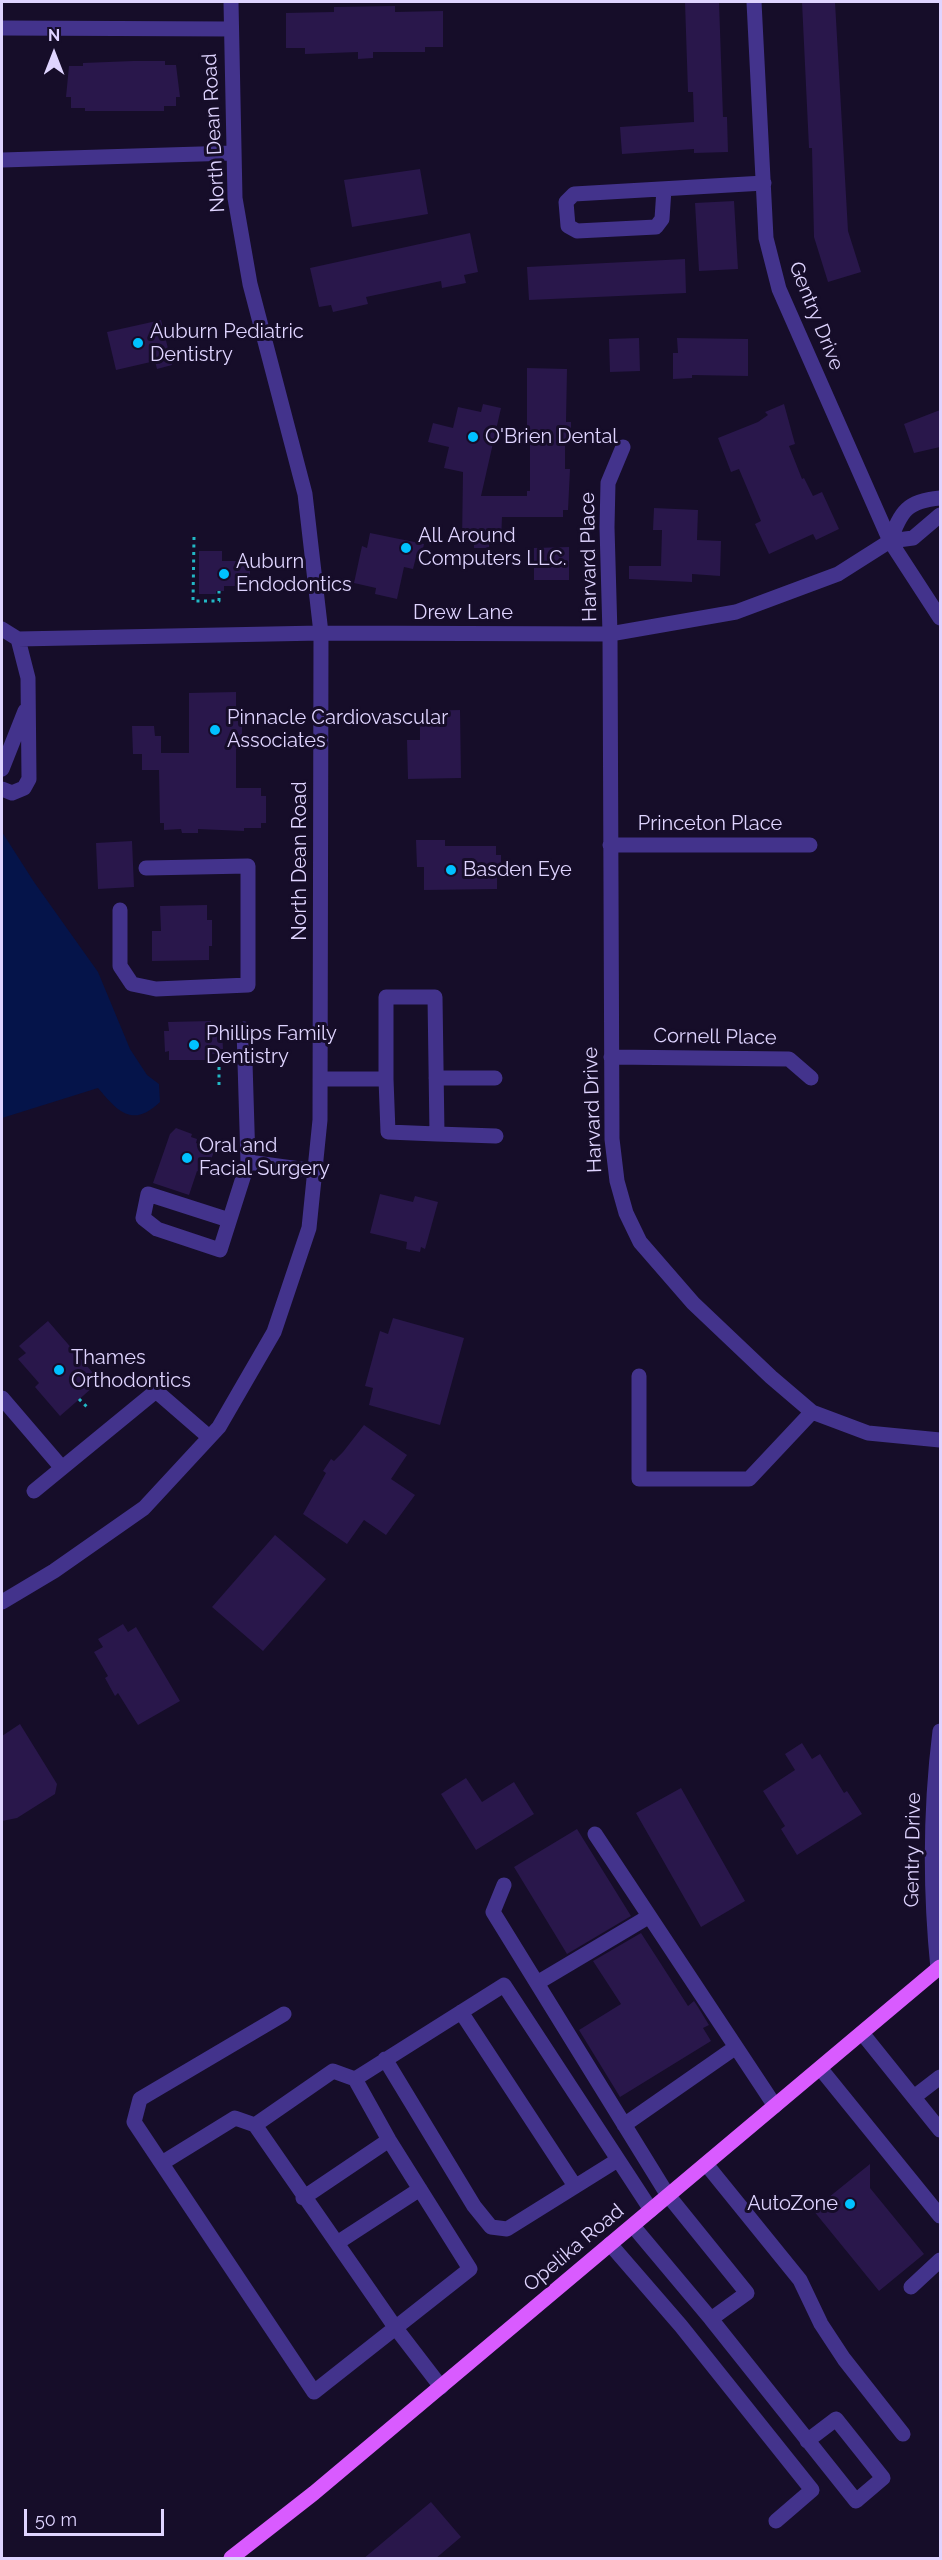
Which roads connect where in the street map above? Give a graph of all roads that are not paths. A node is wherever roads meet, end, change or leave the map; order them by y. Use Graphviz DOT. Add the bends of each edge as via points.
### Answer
graph roads {
  1 [pos="231,2"];
  2 [pos="754,2"];
  3 [pos="2,28"];
  4 [pos="231,29"];
  5 [pos="233,153"];
  6 [pos="2,160"];
  7 [pos="764,183"];
  8 [pos="664,189"];
  9 [pos="623,447"];
  10 [pos="940,498"];
  11 [pos="940,515"];
  12 [pos="890,541"];
  13 [pos="940,618"];
  14 [pos="2,629"];
  15 [pos="321,633"];
  16 [pos="610,634"];
  17 [pos="18,639"];
  18 [pos="28,703"];
  19 [pos="2,769"];
  20 [pos="2,789"];
  21 [pos="810,844"];
  22 [pos="610,845"];
  23 [pos="146,868"];
  24 [pos="120,910"];
  25 [pos="244,1029"];
  26 [pos="611,1057"];
  27 [pos="436,1078"];
  28 [pos="495,1078"];
  29 [pos="811,1078"];
  30 [pos="320,1079"];
  31 [pos="386,1079"];
  32 [pos="437,1134"];
  33 [pos="496,1136"];
  34 [pos="248,1162"];
  35 [pos="315,1171"];
  36 [pos="229,1220"];
  37 [pos="639,1376"];
  38 [pos="2,1398"];
  39 [pos="812,1412"];
  40 [pos="209,1437"];
  41 [pos="940,1440"];
  42 [pos="62,1468"];
  43 [pos="34,1491"];
  44 [pos="2,1602"];
  45 [pos="940,1731"];
  46 [pos="595,1834"];
  47 [pos="504,1885"];
  48 [pos="648,1917"];
  49 [pos="939,1968"];
  50 [pos="537,1983"];
  51 [pos="461,2012"];
  52 [pos="284,2014"];
  53 [pos="862,2033"];
  54 [pos="736,2047"];
  55 [pos="385,2059"];
  56 [pos="820,2068"];
  57 [pos="940,2077"];
  58 [pos="355,2079"];
  59 [pos="914,2097"];
  60 [pos="776,2106"];
  61 [pos="255,2125"];
  62 [pos="624,2125"];
  63 [pos="940,2130"];
  64 [pos="389,2140"];
  65 [pos="616,2161"];
  66 [pos="162,2163"];
  67 [pos="706,2164"];
  68 [pos="575,2186"];
  69 [pos="420,2190"];
  70 [pos="667,2194"];
  71 [pos="303,2198"];
  72 [pos="651,2210"];
  73 [pos="940,2216"];
  74 [pos="633,2226"];
  75 [pos="337,2244"];
  76 [pos="610,2244"];
  77 [pos="940,2260"];
  78 [pos="911,2287"];
  79 [pos="711,2319"];
  80 [pos="395,2327"];
  81 [pos="441,2387"];
  82 [pos="903,2434"];
  83 [pos="807,2441"];
  84 [pos="776,2521"];
  85 [pos="231,2559"];
  1 -- 4 [label="street, North Dean Road"];
  2 -- 7 [label="street, Gentry Drive"];
  3 -- 4 [label="street"];
  4 -- 5 [label="street, North Dean Road"];
  5 -- 6 [label="street"];
  5 -- 15 [label="street, North Dean Road" via="235,198 250,284 305,494"];
  7 -- 8 [label="street"];
  7 -- 12 [label="street, Gentry Drive" via="766,238 779,289"];
  8 -- 8 [label="street" via="574,194 566,202 568,226 577,231 656,226 662,219"];
  9 -- 16 [label="street, Harvard Place" via="608,483"];
  10 -- 12 [label="street" via="920,500 900,514"];
  11 -- 12 [label="street, Drew Lane" via="913,538"];
  12 -- 13 [label="street, Gentry Drive"];
  12 -- 16 [label="street, Drew Lane" via="838,574 736,612"];
  14 -- 17 [label="street"];
  15 -- 16 [label="street, Drew Lane"];
  15 -- 17 [label="street, Drew Lane"];
  15 -- 30 [label="street, North Dean Road"];
  16 -- 22 [label="street, Harvard Drive"];
  17 -- 18 [label="street" via="28,678"];
  18 -- 19 [label="street"];
  18 -- 20 [label="street" via="29,779 24,788 12,793"];
  21 -- 22 [label="street, Princeton Place"];
  22 -- 26 [label="street, Harvard Drive"];
  23 -- 24 [label="street" via="248,866 248,985 156,989 132,984 120,966"];
  25 -- 34 [label="street"];
  26 -- 29 [label="street, Cornell Place" via="789,1059"];
  26 -- 39 [label="street, Harvard Drive" via="617,1181 640,1242 693,1303"];
  27 -- 28 [label="street"];
  27 -- 31 [label="street" via="435,997 386,997"];
  27 -- 32 [label="street"];
  30 -- 31 [label="street"];
  30 -- 35 [label="street, North Dean Road"];
  31 -- 32 [label="street" via="388,1132"];
  32 -- 33 [label="street"];
  34 -- 35 [label="street"];
  34 -- 36 [label="street"];
  35 -- 40 [label="street, North Dean Road" via="309,1228 274,1332 219,1427"];
  36 -- 36 [label="street" via="220,1250 157,1228 142,1218 148,1194"];
  37 -- 39 [label="street" via="639,1479 749,1479"];
  38 -- 42 [label="street"];
  39 -- 41 [label="street, Harvard Drive" via="868,1433"];
  40 -- 42 [label="street" via="156,1391"];
  40 -- 44 [label="street, North Dean Road" via="144,1508 54,1572"];
  42 -- 43 [label="street"];
  45 -- 49 [label="street, Gentry Drive" via="931,1851"];
  46 -- 48 [label="street"];
  47 -- 50 [label="street" via="493,1912"];
  48 -- 50 [label="street"];
  48 -- 54 [label="street"];
  49 -- 53 [label="main road, Opelika Road"];
  50 -- 62 [label="street"];
  51 -- 55 [label="street"];
  51 -- 65 [label="street" via="504,1984"];
  51 -- 68 [label="street"];
  52 -- 66 [label="street" via="140,2099 134,2122"];
  53 -- 56 [label="main road, Opelika Road"];
  53 -- 59 [label="street"];
  54 -- 60 [label="street"];
  54 -- 62 [label="street"];
  55 -- 58 [label="street"];
  55 -- 68 [label="street" via="491,2228 507,2229"];
  56 -- 60 [label="main road, Opelika Road"];
  56 -- 73 [label="street"];
  57 -- 59 [label="street"];
  58 -- 61 [label="street" via="333,2071"];
  58 -- 64 [label="street"];
  59 -- 63 [label="street"];
  60 -- 67 [label="main road, Opelika Road"];
  61 -- 66 [label="street" via="235,2118"];
  61 -- 71 [label="street"];
  62 -- 70 [label="street"];
  64 -- 69 [label="street"];
  64 -- 71 [label="street"];
  65 -- 68 [label="street"];
  65 -- 72 [label="street"];
  66 -- 80 [label="street" via="314,2392"];
  67 -- 70 [label="main road, Opelika Road"];
  67 -- 82 [label="street" via="800,2280 821,2324 844,2359"];
  69 -- 75 [label="street"];
  69 -- 80 [label="street" via="470,2269"];
  70 -- 72 [label="main road, Opelika Road"];
  70 -- 79 [label="street" via="747,2293"];
  71 -- 75 [label="street"];
  72 -- 74 [label="main road, Opelika Road"];
  74 -- 76 [label="main road, Opelika Road"];
  74 -- 79 [label="street"];
  75 -- 80 [label="street"];
  76 -- 81 [label="main road, Opelika Road"];
  76 -- 84 [label="street" via="812,2490"];
  77 -- 78 [label="street"];
  79 -- 83 [label="street"];
  80 -- 81 [label="street"];
  81 -- 85 [label="main road, Opelika Road"];
  83 -- 83 [label="street" via="856,2501 883,2478 836,2418"];
}
